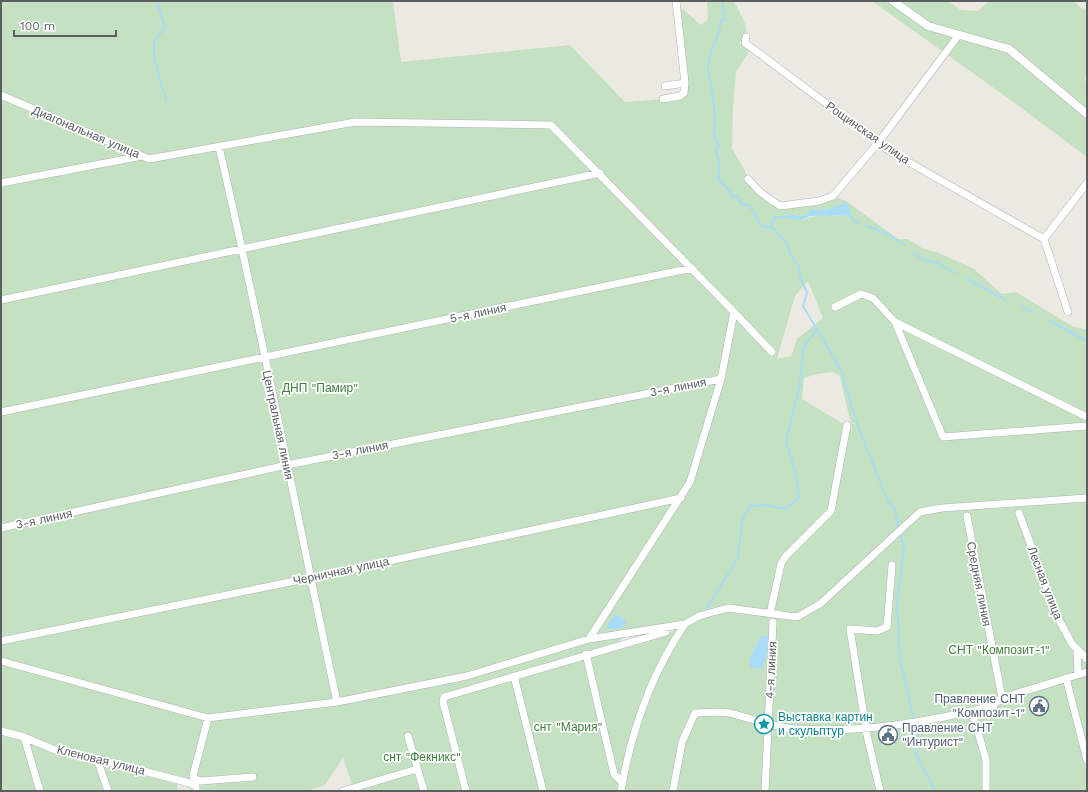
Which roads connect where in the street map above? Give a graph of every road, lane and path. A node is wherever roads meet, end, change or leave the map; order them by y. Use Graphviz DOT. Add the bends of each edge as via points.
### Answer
graph roads {
  1 [pos="676,1"];
  2 [pos="893,1"];
  3 [pos="958,36"];
  4 [pos="746,37"];
  5 [pos="685,84"];
  6 [pos="665,86"];
  7 [pos="1,95"];
  8 [pos="663,99"];
  9 [pos="1087,114"];
  10 [pos="878,143"];
  11 [pos="219,147"];
  12 [pos="143,156"];
  13 [pos="600,173"];
  14 [pos="748,179"];
  15 [pos="1,183"];
  16 [pos="1087,183"];
  17 [pos="1044,239"];
  18 [pos="243,248"];
  19 [pos="692,268"];
  20 [pos="1,300"];
  21 [pos="835,307"];
  22 [pos="734,312"];
  23 [pos="1068,312"];
  24 [pos="895,322"];
  25 [pos="772,352"];
  26 [pos="264,358"];
  27 [pos="721,379"];
  28 [pos="1,412"];
  29 [pos="1087,417"];
  30 [pos="847,425"];
  31 [pos="1087,426"];
  32 [pos="287,465"];
  33 [pos="681,498"];
  34 [pos="1087,498"];
  35 [pos="1019,512"];
  36 [pos="967,516"];
  37 [pos="1,528"];
  38 [pos="892,565"];
  39 [pos="310,578"];
  40 [pos="770,614"];
  41 [pos="773,622"];
  42 [pos="684,626"];
  43 [pos="589,639"];
  44 [pos="1,641"];
  45 [pos="1078,650"];
  46 [pos="586,654"];
  47 [pos="1087,659"];
  48 [pos="1,661"];
  49 [pos="1087,672"];
  50 [pos="1078,674"];
  51 [pos="514,676"];
  52 [pos="1066,678"];
  53 [pos="1002,698"];
  54 [pos="337,702"];
  55 [pos="972,711"];
  56 [pos="208,718"];
  57 [pos="768,725"];
  58 [pos="866,730"];
  59 [pos="1,731"];
  60 [pos="408,736"];
  61 [pos="24,737"];
  62 [pos="97,759"];
  63 [pos="1087,760"];
  64 [pos="417,769"];
  65 [pos="253,777"];
  66 [pos="623,783"];
  67 [pos="352,789"];
  68 [pos="986,790"];
  69 [pos="40,791"];
  70 [pos="108,791"];
  71 [pos="196,791"];
  72 [pos="343,791"];
  73 [pos="424,791"];
  74 [pos="466,791"];
  75 [pos="543,791"];
  76 [pos="621,791"];
  77 [pos="673,791"];
  78 [pos="765,791"];
  79 [pos="880,791"];
  1 -- 5 [label="street"];
  2 -- 3 [label="street" via="928,26"];
  3 -- 9 [label="street" via="1009,49"];
  3 -- 10 [label="street"];
  4 -- 10 [label="street, Рощинская улица" via="745,43"];
  5 -- 6 [label="street"];
  5 -- 8 [label="street" via="684,93 680,96"];
  7 -- 12 [label="street, Диагональная улица"];
  10 -- 14 [label="street" via="834,196 819,201 780,206 760,192"];
  10 -- 17 [label="street, Рощинская улица"];
  11 -- 12 [label="street, Диагональная улица" via="149,159"];
  11 -- 13 [label="street, Диагональная улица" via="355,122 552,125"];
  11 -- 18 [label="street, Центральная линия"];
  12 -- 15 [label="street"];
  13 -- 18 [label="street"];
  13 -- 19 [label="street, Диагональная улица"];
  16 -- 17 [label="street"];
  17 -- 23 [label="street"];
  18 -- 20 [label="street"];
  18 -- 26 [label="street, Центральная линия"];
  19 -- 22 [label="street, Диагональная улица"];
  19 -- 26 [label="street, 5-я линия"];
  21 -- 24 [label="street" via="861,294 873,298"];
  22 -- 25 [label="street, Диагональная улица"];
  22 -- 27 [label="street"];
  24 -- 29 [label="street"];
  24 -- 31 [label="street" via="943,437"];
  26 -- 28 [label="street, 5-я линия"];
  26 -- 32 [label="street, Центральная линия"];
  27 -- 32 [label="street, 3-я линия"];
  27 -- 33 [label="street" via="690,482"];
  30 -- 40 [label="street" via="831,511 785,557 781,564"];
  32 -- 37 [label="street, 3-я линия"];
  32 -- 39 [label="street, Центральная линия"];
  33 -- 39 [label="street, Черничная улица"];
  33 -- 43 [label="street"];
  34 -- 40 [label="street" via="942,508 920,512 820,604 797,617"];
  35 -- 45 [label="street, Лесная улица" via="1057,616"];
  36 -- 53 [label="street, Средняя линия"];
  38 -- 58 [label="street" via="887,626 877,631 850,629"];
  39 -- 44 [label="street, Черничная улица"];
  39 -- 54 [label="street, Центральная линия"];
  40 -- 42 [label="street" via="728,608 699,616"];
  41 -- 57 [label="street, 4-я линия"];
  42 -- 43 [label="street"];
  42 -- 46 [label="street"];
  42 -- 66 [label="street" via="667,652 647,695 626,759"];
  43 -- 54 [label="street" via="467,676"];
  45 -- 47 [label="street, Лесная улица"];
  45 -- 50 [label="street"];
  46 -- 51 [label="street"];
  46 -- 66 [label="street" via="614,774"];
  48 -- 56 [label="street"];
  49 -- 50 [label="street"];
  50 -- 52 [label="street"];
  51 -- 74 [label="street" via="444,698"];
  51 -- 75 [label="street"];
  52 -- 53 [label="street"];
  52 -- 63 [label="street"];
  53 -- 55 [label="street" via="993,706"];
  54 -- 56 [label="street"];
  55 -- 58 [label="street" via="911,724"];
  55 -- 68 [label="street" via="986,760"];
  56 -- 65 [label="street" via="193,776 195,779 201,781"];
  57 -- 58 [label="street" via="796,730"];
  57 -- 77 [label="street" via="728,712 695,713 682,742"];
  57 -- 78 [label="street, 4-я линия"];
  58 -- 79 [label="street"];
  59 -- 61 [label="street, Кленовая улица"];
  60 -- 64 [label="street"];
  61 -- 62 [label="street, Кленовая улица" via="55,750"];
  61 -- 69 [label="street"];
  62 -- 70 [label="street"];
  62 -- 71 [label="street, Кленовая улица" via="190,783 196,786"];
  64 -- 67 [label="street"];
  64 -- 73 [label="street"];
  66 -- 76 [label="street"];
  67 -- 72 [label="street"];
}
